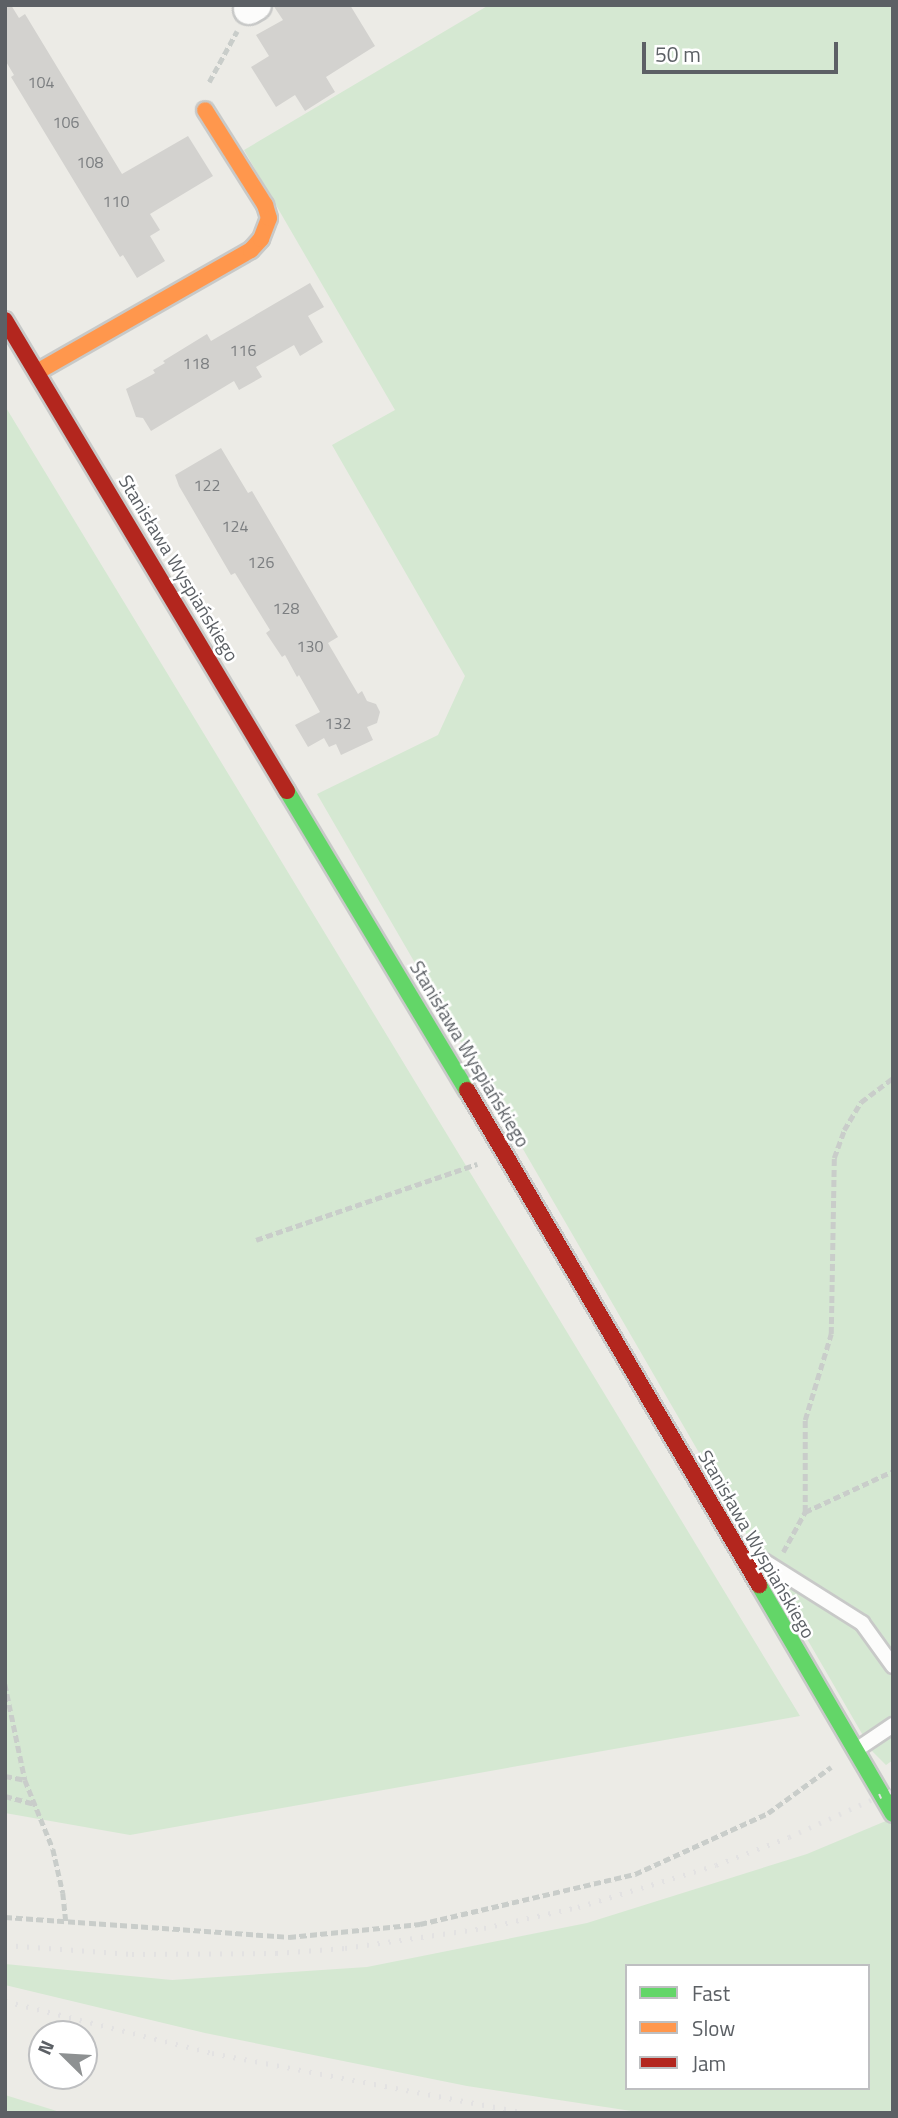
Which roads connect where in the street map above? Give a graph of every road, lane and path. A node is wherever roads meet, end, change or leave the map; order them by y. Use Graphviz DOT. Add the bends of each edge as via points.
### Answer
graph roads {
  1 [pos="252,7"];
  2 [pos="205,110"];
  3 [pos="5,320"];
  4 [pos="37,372"];
  5 [pos="893,1079"];
  6 [pos="505,1154"];
  7 [pos="256,1240"];
  8 [pos="893,1471"];
  9 [pos="805,1512"];
  10 [pos="730,1539"];
  11 [pos="774,1569"];
  12 [pos="893,1666"];
  13 [pos="5,1684"];
  14 [pos="893,1725"];
  15 [pos="855,1751"];
  16 [pos="5,1776"];
  17 [pos="25,1780"];
  18 [pos="5,1796"];
  19 [pos="35,1804"];
  20 [pos="893,1814"];
  21 [pos="5,1917"];
  22 [pos="66,1923"];
  1 -- 2 [label="path" via="208,84"];
  2 -- 4 [label="street" via="265,205 269,218 261,239 251,250"];
  3 -- 4 [label="street, Stanisława Wyspiańskiego"];
  4 -- 6 [label="street, Stanisława Wyspiańskiego"];
  5 -- 9 [label="path" via="862,1102 834,1157 831,1334 805,1420"];
  6 -- 7 [label="path"];
  6 -- 10 [label="street, Stanisława Wyspiańskiego"];
  8 -- 9 [label="path"];
  9 -- 11 [label="path"];
  10 -- 11 [label="lane"];
  10 -- 15 [label="street, Stanisława Wyspiańskiego"];
  11 -- 12 [label="lane" via="862,1623"];
  13 -- 17 [label="path"];
  14 -- 15 [label="lane"];
  15 -- 20 [label="street, Stanisława Wyspiańskiego"];
  15 -- 22 [label="path" via="768,1813 635,1874 420,1924 289,1937"];
  16 -- 17 [label="path"];
  17 -- 19 [label="path"];
  18 -- 19 [label="path"];
  19 -- 22 [label="path" via="53,1849"];
  21 -- 22 [label="path"];
}
